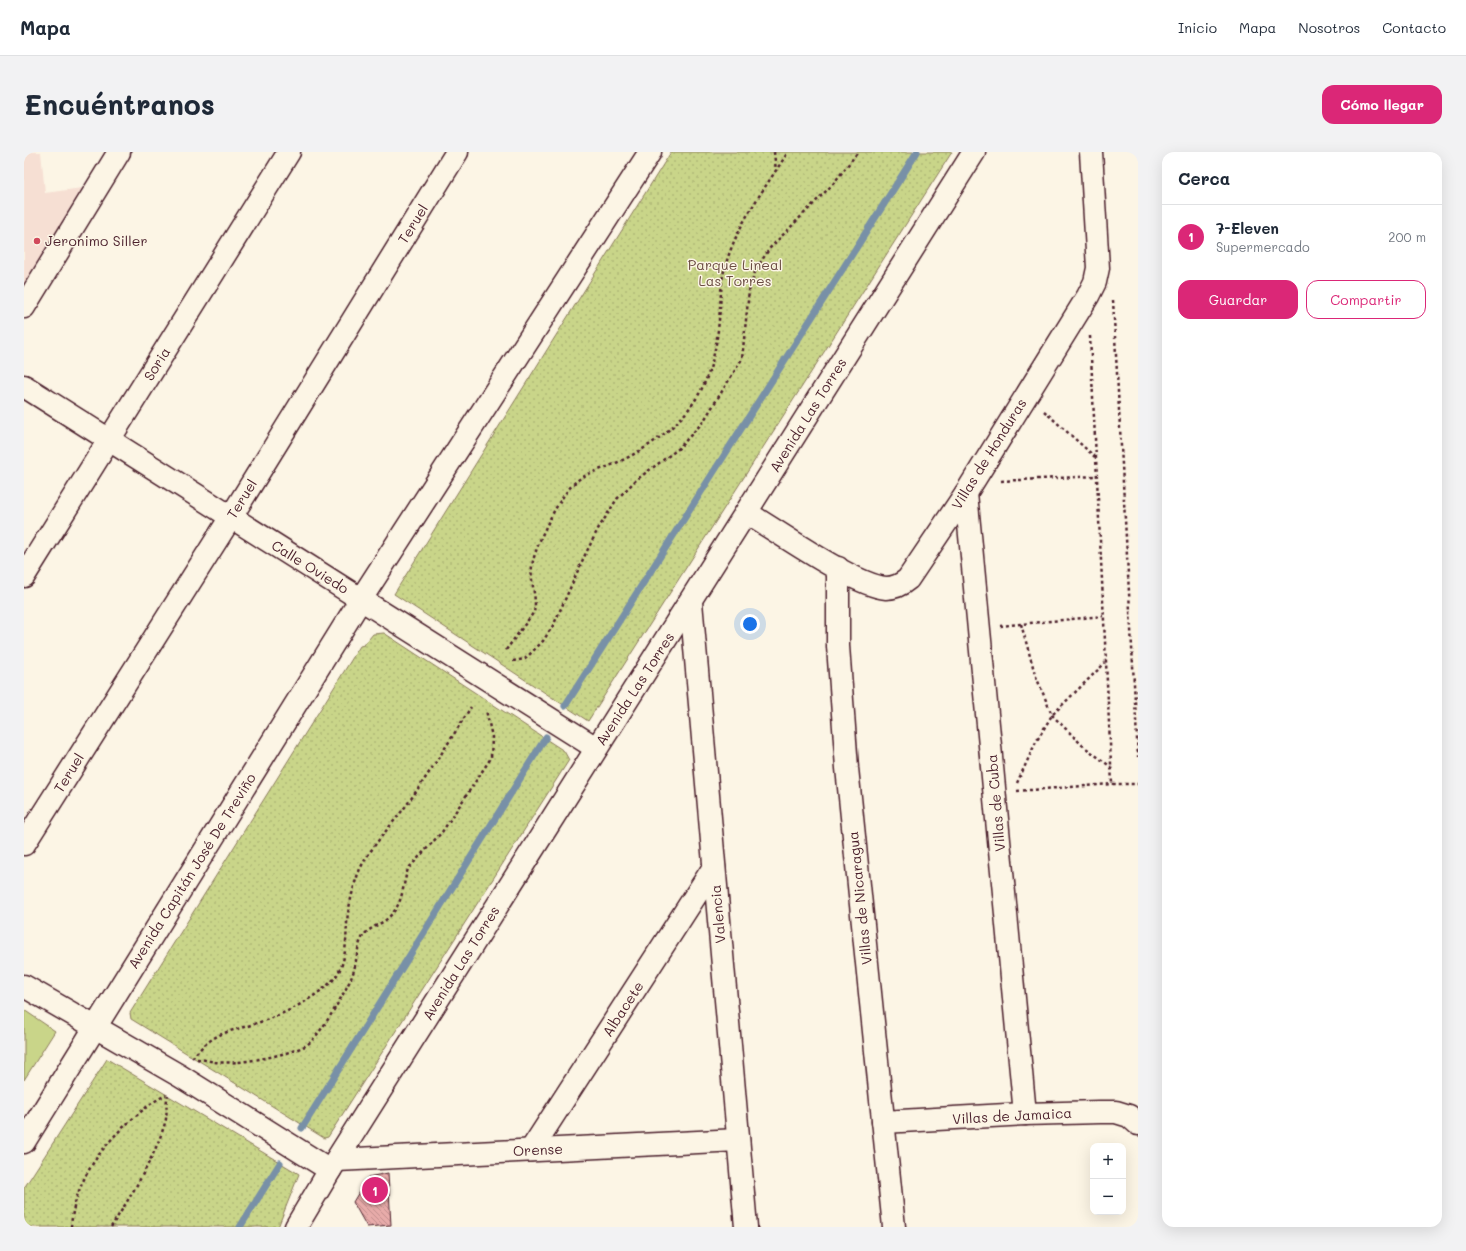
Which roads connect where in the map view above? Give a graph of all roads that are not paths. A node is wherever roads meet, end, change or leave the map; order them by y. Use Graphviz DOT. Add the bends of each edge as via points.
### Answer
graph roads {
  1 [pos="119,152"];
  2 [pos="289,152"];
  3 [pos="457,152"];
  4 [pos="650,152"];
  5 [pos="974,152"];
  6 [pos="1091,152"];
  7 [pos="24,307"];
  8 [pos="24,386"];
  9 [pos="110,440"];
  10 [pos="969,488"];
  11 [pos="747,513"];
  12 [pos="231,517"];
  13 [pos="838,568"];
  14 [pos="24,576"];
  15 [pos="361,599"];
  16 [pos="691,602"];
  17 [pos="596,748"];
  18 [pos="24,844"];
  19 [pos="714,867"];
  20 [pos="24,986"];
  21 [pos="95,1028"];
  22 [pos="1025,1114"];
  23 [pos="882,1122"];
  24 [pos="1138,1124"];
  25 [pos="738,1140"];
  26 [pos="24,1142"];
  27 [pos="531,1150"];
  28 [pos="334,1165"];
  29 [pos="296,1227"];
  30 [pos="746,1227"];
  31 [pos="894,1227"];
  1 -- 7 [label="street"];
  2 -- 9 [label="street, Soria"];
  3 -- 12 [label="street, Teruel"];
  4 -- 15 [label="street"];
  5 -- 11 [label="street, Avenida Las Torres"];
  6 -- 10 [label="street, Villas de Honduras" via="1098,256 1095,282"];
  8 -- 9 [label="street, Calle Oviedo"];
  9 -- 12 [label="street, Calle Oviedo"];
  9 -- 14 [label="street, Soria"];
  10 -- 13 [label="street, Villas de Honduras" via="913,572 901,585 892,588 872,585"];
  10 -- 22 [label="street, Villas de Cuba" via="979,628"];
  11 -- 13 [label="street, Villas de Honduras"];
  11 -- 16 [label="street, Avenida Las Torres"];
  12 -- 15 [label="street, Calle Oviedo"];
  12 -- 18 [label="street, Teruel"];
  13 -- 23 [label="street, Villas de Nicaragua" via="838,646 847,768"];
  15 -- 17 [label="street, Calle Oviedo"];
  15 -- 21 [label="street, Avenida Capitán José De Treviño"];
  16 -- 17 [label="street, Avenida Las Torres"];
  16 -- 19 [label="street, Valencia"];
  17 -- 28 [label="street, Avenida Las Torres"];
  19 -- 25 [label="street, Valencia"];
  19 -- 27 [label="street, Albacete"];
  20 -- 21 [label="street"];
  21 -- 26 [label="street, Avenida Capitán José De Treviño"];
  21 -- 28 [label="street"];
  22 -- 23 [label="street, Villas de Jamaica"];
  22 -- 24 [label="street, Villas de Jamaica" via="1116,1112 1129,1116"];
  23 -- 31 [label="street, Villas de Nicaragua"];
  25 -- 27 [label="street, Orense"];
  25 -- 30 [label="street, Valencia"];
  27 -- 28 [label="street, Orense"];
  28 -- 29 [label="street, Avenida Las Torres"];
}
